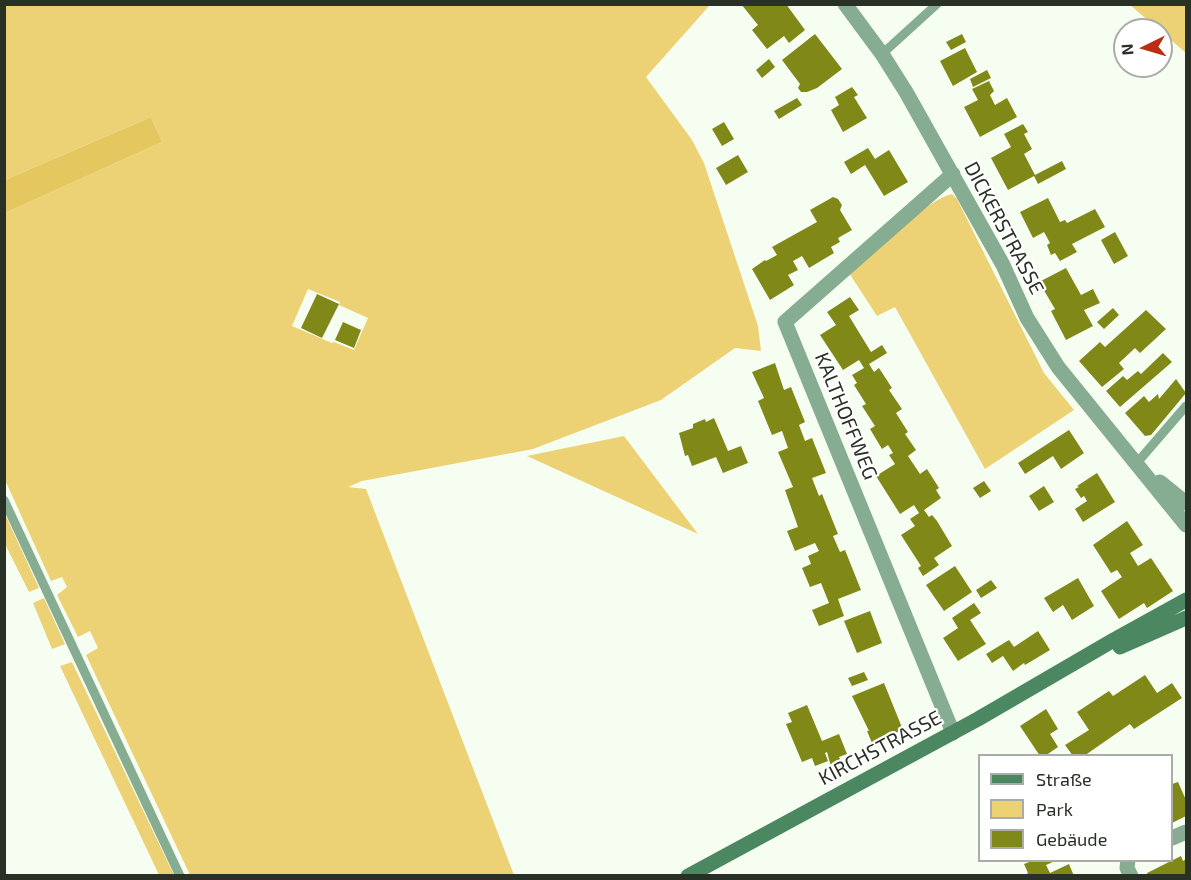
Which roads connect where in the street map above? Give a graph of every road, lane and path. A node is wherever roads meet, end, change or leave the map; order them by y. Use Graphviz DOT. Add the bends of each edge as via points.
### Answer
graph roads {
  1 [pos="845,4"];
  2 [pos="937,4"];
  3 [pos="882,54"];
  4 [pos="953,174"];
  5 [pos="1186,406"];
  6 [pos="1136,464"];
  7 [pos="4,500"];
  8 [pos="1186,503"];
  9 [pos="1186,525"];
  10 [pos="1186,600"];
  11 [pos="1186,618"];
  12 [pos="1091,655"];
  13 [pos="952,733"];
  14 [pos="1128,862"];
  15 [pos="180,876"];
  16 [pos="688,876"];
  17 [pos="1131,876"];
  1 -- 3 [label="street, DICKERSTRASSE"];
  2 -- 3 [label="lane"];
  3 -- 4 [label="street, DICKERSTRASSE"];
  4 -- 6 [label="street, DICKERSTRASSE" via="1027,318 1052,357"];
  4 -- 13 [label="street, KALTHOFFWEG" via="785,322"];
  5 -- 6 [label="lane"];
  6 -- 8 [label="street, DICKERSTRASSE"];
  6 -- 9 [label="street, DICKERSTRASSE"];
  7 -- 15 [label="lane"];
  10 -- 12 [label="street, KIRCHSTRASSE"];
  11 -- 12 [label="street, KIRCHSTRASSE"];
  12 -- 13 [label="street, KIRCHSTRASSE"];
  13 -- 16 [label="street, KIRCHSTRASSE"];
  14 -- 17 [label="street"];
}
